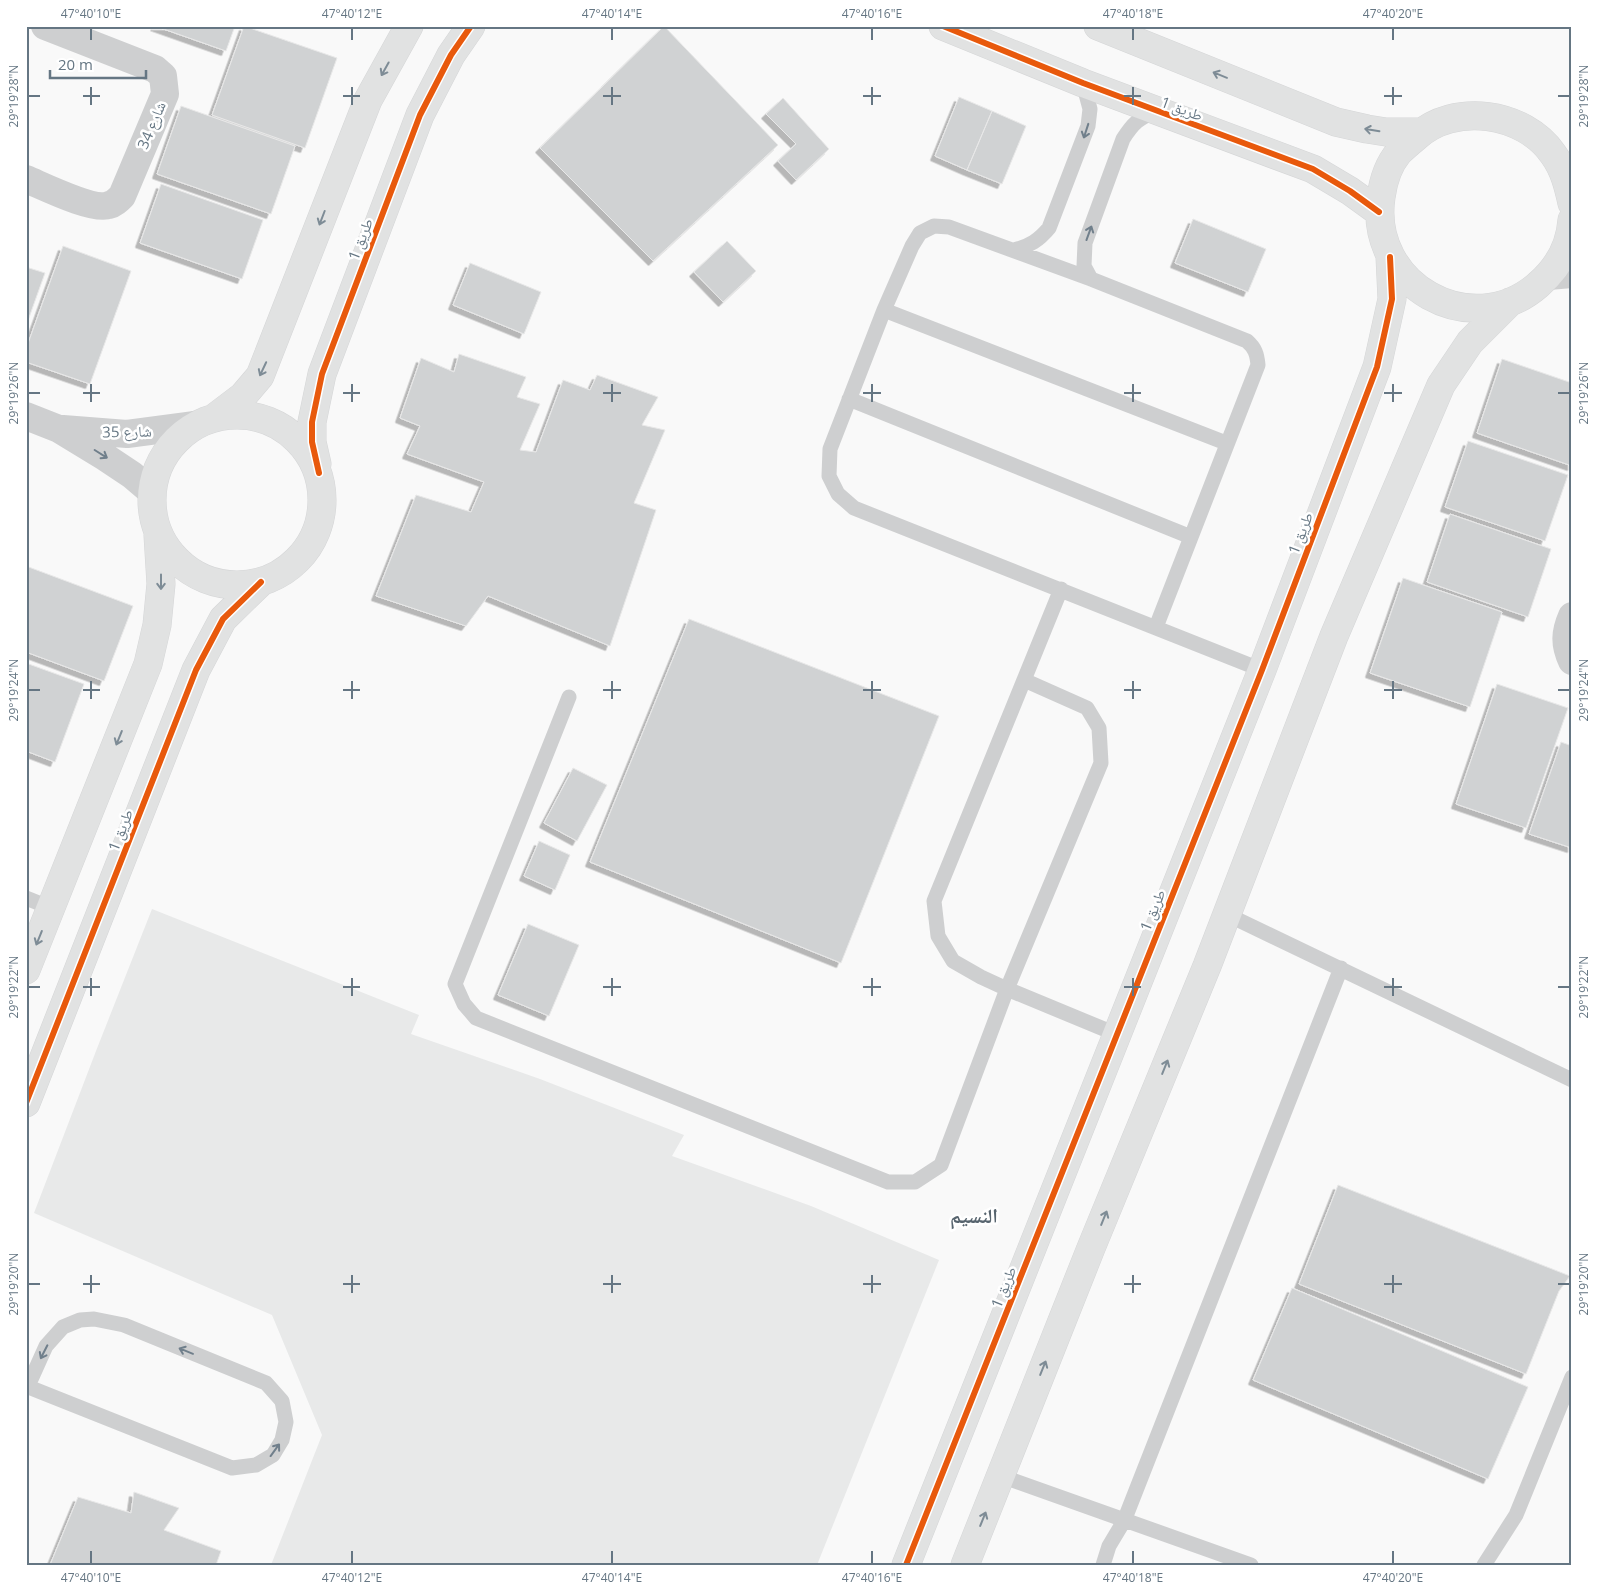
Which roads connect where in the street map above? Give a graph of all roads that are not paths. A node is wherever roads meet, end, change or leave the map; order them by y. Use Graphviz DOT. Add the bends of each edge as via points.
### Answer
graph roads {
  1 [pos="45,26"];
  2 [pos="409,26"];
  3 [pos="471,26"];
  4 [pos="943,26"];
  5 [pos="1098,26"];
  6 [pos="1083,83"];
  7 [pos="1156,111"];
  8 [pos="1421,132"];
  9 [pos="26,179"];
  10 [pos="1572,203"];
  11 [pos="1379,212"];
  12 [pos="1572,220"];
  13 [pos="1014,250"];
  14 [pos="1390,257"];
  15 [pos="1560,275"];
  16 [pos="1090,279"];
  17 [pos="1510,302"];
  18 [pos="884,310"];
  19 [pos="849,399"];
  20 [pos="26,416"];
  21 [pos="204,421"];
  22 [pos="59,429"];
  23 [pos="1226,443"];
  24 [pos="319,473"];
  25 [pos="152,492"];
  26 [pos="158,534"];
  27 [pos="1191,537"];
  28 [pos="261,582"];
  29 [pos="1060,589"];
  30 [pos="1572,616"];
  31 [pos="1156,627"];
  32 [pos="1572,661"];
  33 [pos="1262,670"];
  34 [pos="1024,680"];
  35 [pos="569,697"];
  36 [pos="38,903"];
  37 [pos="1226,914"];
  38 [pos="1341,968"];
  39 [pos="26,970"];
  40 [pos="1007,989"];
  41 [pos="1116,1034"];
  42 [pos="1572,1080"];
  43 [pos="26,1103"];
  44 [pos="1572,1376"];
  45 [pos="27,1386"];
  46 [pos="1001,1476"];
  47 [pos="1124,1521"];
  48 [pos="906,1565"];
  49 [pos="965,1565"];
  50 [pos="1102,1565"];
  51 [pos="1251,1565"];
  52 [pos="1484,1565"];
  1 -- 9 [label="street, شارع 34" via="155,69 163,76 165,94 122,196 108,206 90,205"];
  2 -- 21 [label="street, one-way" via="368,100 260,376 243,396"];
  3 -- 24 [label="street, طريق 1" via="451,54 420,116 322,374 312,422 312,442"];
  4 -- 6 [label="street, طريق 1"];
  8 -- 5 [label="street, one-way" via="1386,132 1336,122"];
  6 -- 7 [label="street, طريق 1"];
  6 -- 13 [label="lane, one-way" via="1090,108 1088,126 1049,228 1041,238"];
  7 -- 11 [label="street, طريق 1" via="1313,170"];
  16 -- 7 [label="lane, one-way" via="1084,266 1085,243 1123,139 1141,117"];
  8 -- 10 [label="street" via="1447,119 1476,115 1506,120 1532,133 1553,153 1567,179"];
  8 -- 11 [label="street" via="1398,154 1383,181"];
  11 -- 14 [label="street" via="1382,235"];
  12 -- 15 [label="street"];
  13 -- 16 [label="lane"];
  13 -- 18 [label="lane" via="949,227 934,226 920,233 912,246"];
  14 -- 17 [label="street" via="1406,280 1429,296 1455,306 1483,308"];
  14 -- 33 [label="street, طريق 1" via="1392,299 1377,367"];
  15 -- 17 [label="street"];
  16 -- 23 [label="lane" via="1254,346 1258,365"];
  17 -- 37 [label="street" via="1470,342 1441,385 1334,636"];
  18 -- 19 [label="lane"];
  18 -- 23 [label="lane"];
  19 -- 27 [label="lane"];
  19 -- 29 [label="lane" via="830,449 829,476 838,494 854,508"];
  20 -- 22 [label="street, شارع 35"];
  21 -- 22 [label="street, شارع 35" via="127,434"];
  21 -- 24 [label="street" via="234,414 262,418 286,429 307,449"];
  21 -- 25 [label="street" via="173,443 158,466"];
  22 -- 25 [label="street, شارع 35, one-way" via="132,475"];
  23 -- 27 [label="lane"];
  24 -- 28 [label="street" via="324,500 319,527 306,552 286,570"];
  25 -- 26 [label="street" via="152,513"];
  26 -- 28 [label="street" via="171,554 190,571 212,582 236,586"];
  26 -- 36 [label="street, one-way" via="161,584 157,625 148,664"];
  27 -- 31 [label="lane"];
  28 -- 43 [label="street, طريق 1" via="223,619 196,670"];
  29 -- 31 [label="lane"];
  29 -- 34 [label="lane"];
  30 -- 32 [label="street" via="1566,638"];
  31 -- 33 [label="lane"];
  33 -- 41 [label="street, طريق 1"];
  34 -- 40 [label="lane" via="934,901 938,936 953,961"];
  34 -- 40 [label="lane" via="1087,708 1098,728 1101,763"];
  35 -- 40 [label="lane" via="455,984 464,1004 476,1018 888,1182 915,1182 941,1165"];
  36 -- 39 [label="street, one-way"];
  37 -- 38 [label="lane"];
  46 -- 37 [label="street, one-way"];
  38 -- 42 [label="lane"];
  38 -- 47 [label="lane"];
  40 -- 41 [label="lane"];
  41 -- 48 [label="street, طريق 1"];
  44 -- 52 [label="lane" via="1516,1515"];
  45 -- 45 [label="lane, one-way" via="232,1468 256,1465 273,1455 282,1440 286,1422 282,1401 266,1383 124,1325 94,1319 80,1320 64,1327 46,1346"];
  46 -- 47 [label="lane"];
  49 -- 46 [label="street, one-way"];
  47 -- 50 [label="lane"];
  47 -- 51 [label="lane"];
}
